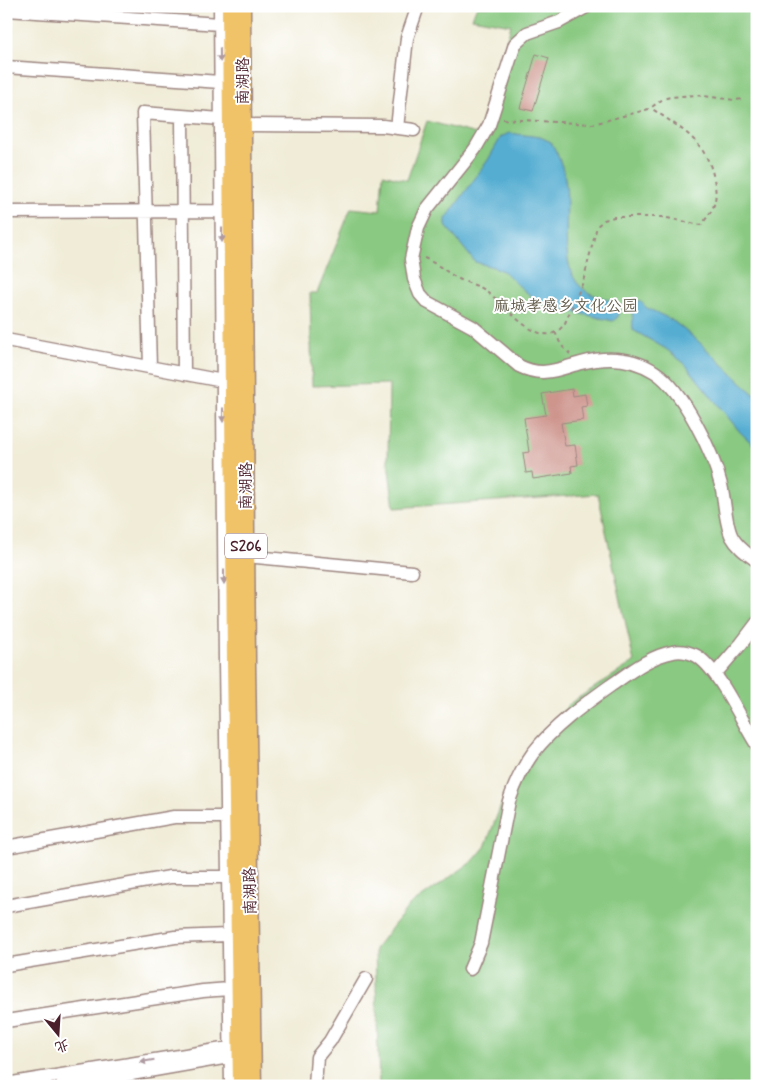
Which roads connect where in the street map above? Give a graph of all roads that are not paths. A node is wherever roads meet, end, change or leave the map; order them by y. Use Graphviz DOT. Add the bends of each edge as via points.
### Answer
graph roads {
  1 [pos="220,6"];
  2 [pos="230,6"];
  3 [pos="242,6"];
  4 [pos="418,6"];
  5 [pos="588,6"];
  6 [pos="6,10"];
  7 [pos="51,10"];
  8 [pos="220,24"];
  9 [pos="6,67"];
  10 [pos="220,82"];
  11 [pos="182,116"];
  12 [pos="221,119"];
  13 [pos="243,125"];
  14 [pos="397,128"];
  15 [pos="414,130"];
  16 [pos="146,211"];
  17 [pos="182,211"];
  18 [pos="221,211"];
  19 [pos="6,212"];
  20 [pos="6,340"];
  21 [pos="150,367"];
  22 [pos="184,374"];
  23 [pos="223,381"];
  24 [pos="246,556"];
  25 [pos="757,561"];
  26 [pos="412,572"];
  27 [pos="757,623"];
  28 [pos="714,674"];
  29 [pos="757,745"];
  30 [pos="226,817"];
  31 [pos="6,847"];
  32 [pos="227,877"];
  33 [pos="6,906"];
  34 [pos="228,935"];
  35 [pos="6,965"];
  36 [pos="470,970"];
  37 [pos="366,978"];
  38 [pos="228,989"];
  39 [pos="6,1021"];
  40 [pos="229,1053"];
  41 [pos="6,1084"];
  42 [pos="62,1086"];
  43 [pos="231,1086"];
  44 [pos="241,1086"];
  45 [pos="253,1086"];
  46 [pos="315,1086"];
  1 -- 8 [label="street"];
  2 -- 44 [label="main road, 南湖路 / S206"];
  3 -- 13 [label="main road, 南湖路 / S206"];
  4 -- 14 [label="street" via="407,38"];
  5 -- 25 [label="street" via="519,39 492,118 475,149 427,209 418,228 411,259 414,279 423,298 431,305 473,327 519,366 533,372 548,372 598,359 626,359 654,371 671,386 714,463 731,536"];
  6 -- 7 [label="street"];
  7 -- 8 [label="street"];
  8 -- 10 [label="street, one-way"];
  9 -- 10 [label="street"];
  10 -- 12 [label="street"];
  11 -- 12 [label="street"];
  11 -- 16 [label="street" via="143,113"];
  11 -- 17 [label="street"];
  12 -- 18 [label="street"];
  13 -- 14 [label="street"];
  13 -- 24 [label="main road, 南湖路 / S206"];
  14 -- 15 [label="street"];
  16 -- 17 [label="street"];
  16 -- 19 [label="street"];
  16 -- 21 [label="street"];
  17 -- 18 [label="street"];
  17 -- 22 [label="street"];
  18 -- 23 [label="street, one-way"];
  20 -- 21 [label="street"];
  21 -- 22 [label="street"];
  22 -- 23 [label="street"];
  23 -- 30 [label="street, one-way"];
  24 -- 26 [label="street"];
  24 -- 45 [label="main road, 南湖路 / S206"];
  27 -- 28 [label="street"];
  28 -- 29 [label="street"];
  28 -- 36 [label="street" via="694,654 680,651 665,654 637,667 566,719 542,742 522,771 509,801 481,943"];
  30 -- 31 [label="street" via="174,817"];
  30 -- 32 [label="street"];
  32 -- 33 [label="street" via="170,877"];
  32 -- 34 [label="street"];
  34 -- 35 [label="street" via="175,937"];
  34 -- 38 [label="street"];
  37 -- 46 [label="street" via="330,1041 317,1057"];
  38 -- 39 [label="street"];
  38 -- 40 [label="street"];
  40 -- 41 [label="street, one-way"];
  40 -- 42 [label="street"];
  40 -- 43 [label="street"];
}
